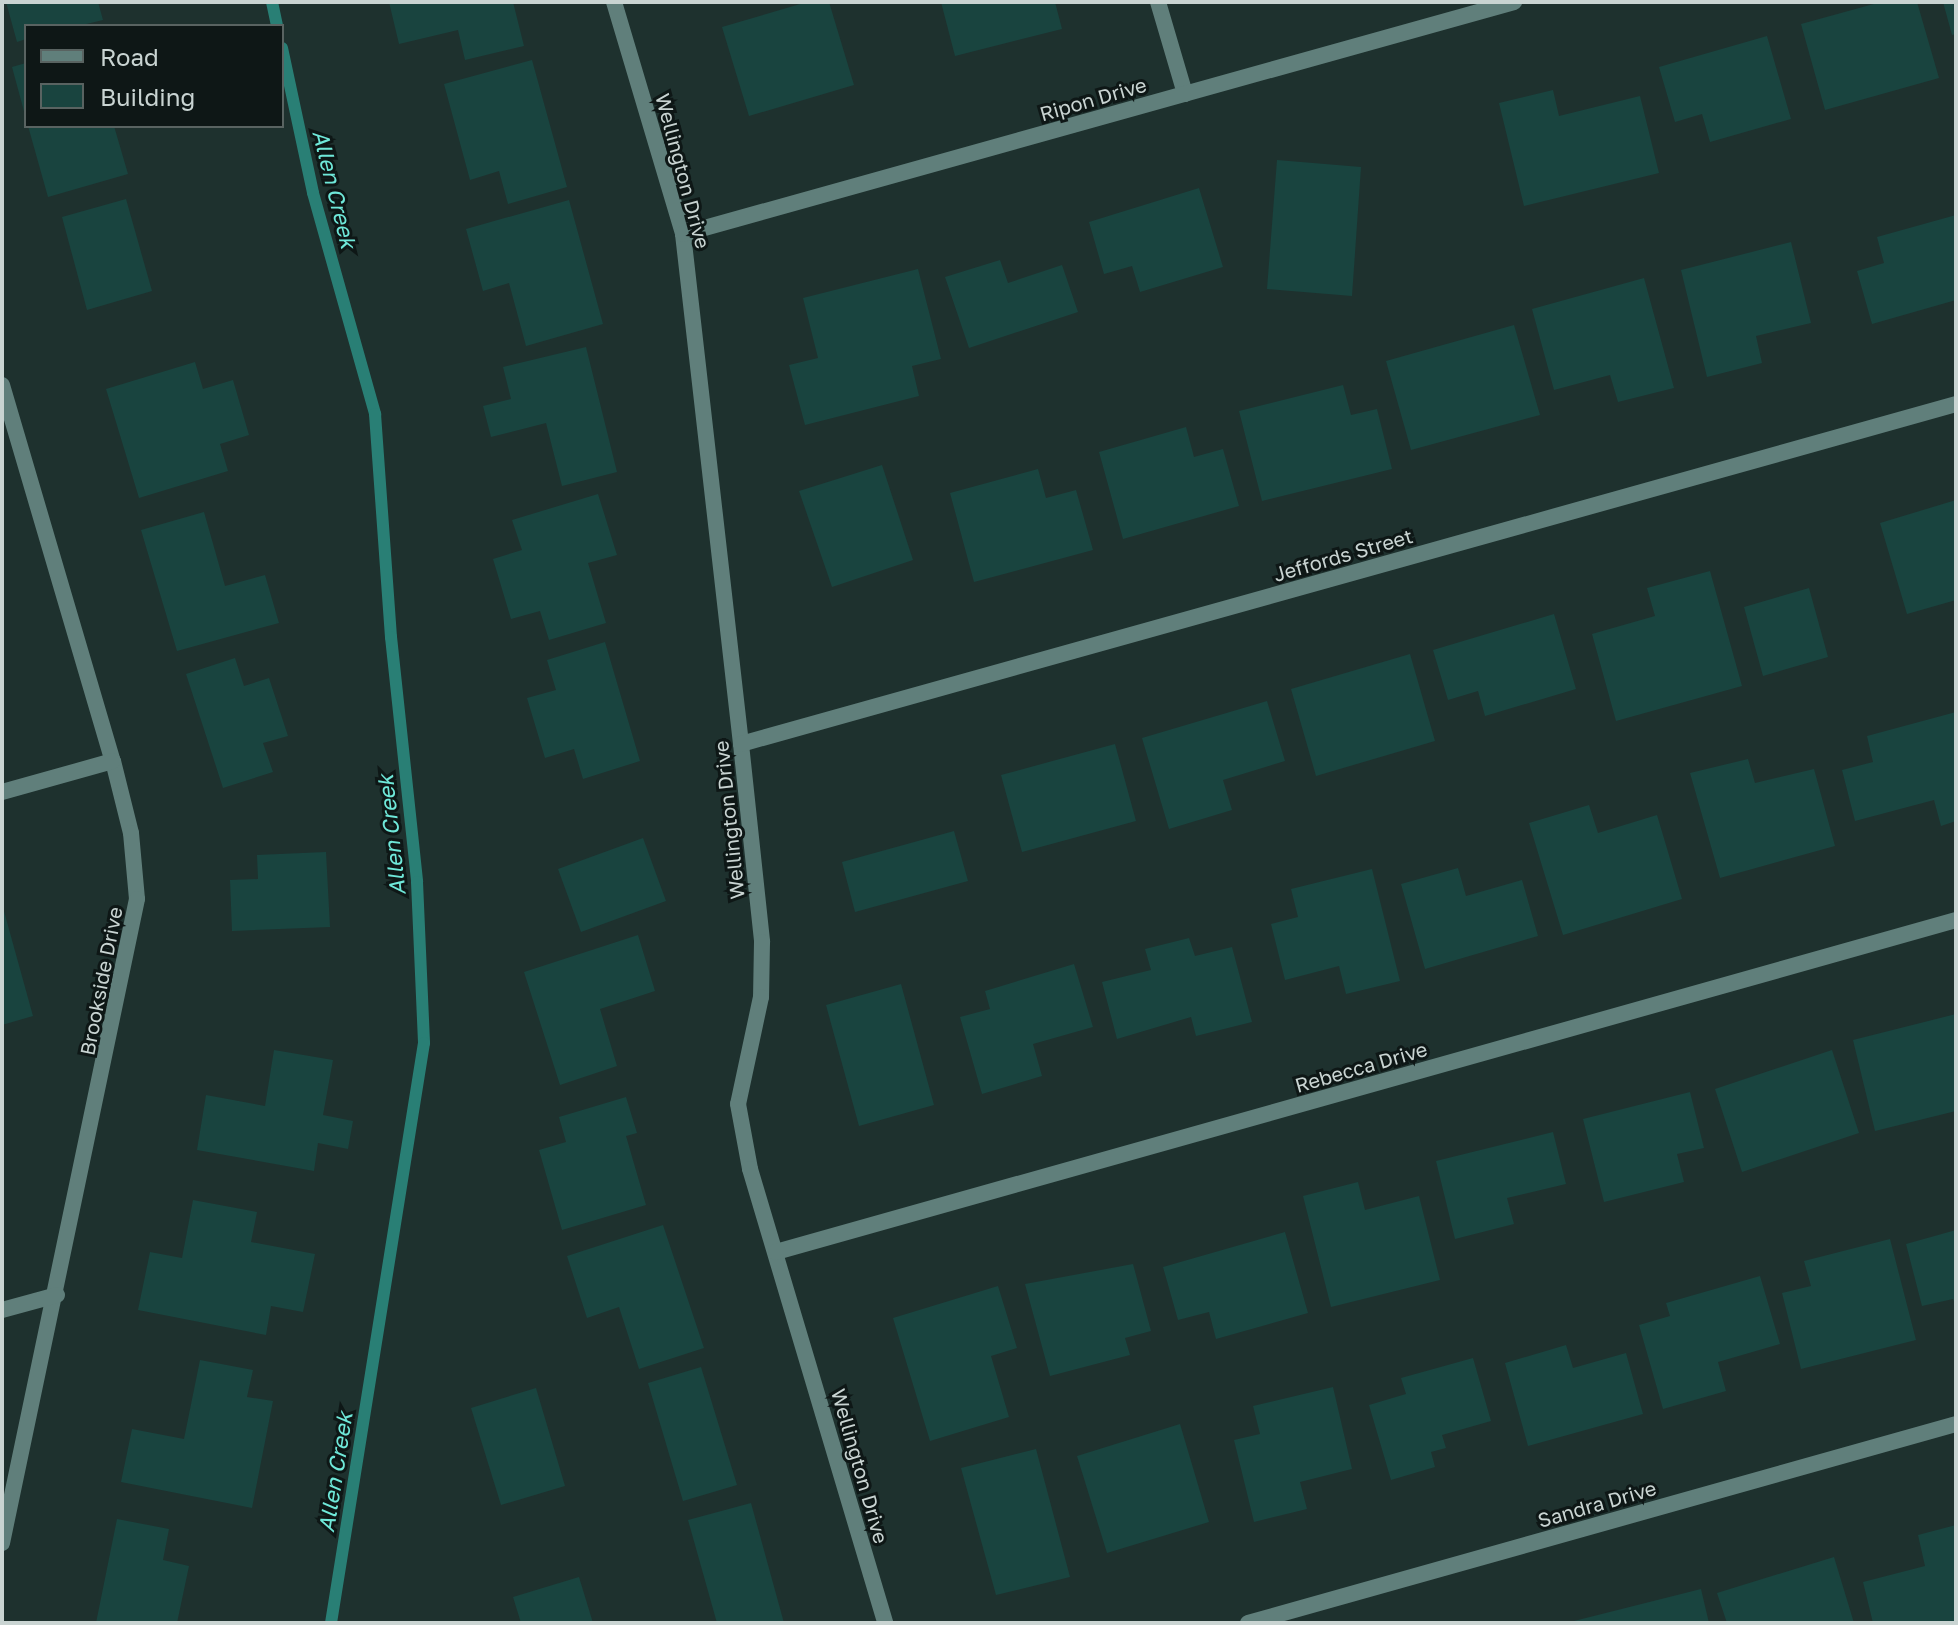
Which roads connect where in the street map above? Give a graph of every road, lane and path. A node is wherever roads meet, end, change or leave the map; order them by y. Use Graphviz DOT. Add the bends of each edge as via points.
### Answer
graph roads {
  1 [pos="614,2"];
  2 [pos="1158,2"];
  3 [pos="1514,2"];
  4 [pos="1185,94"];
  5 [pos="683,234"];
  6 [pos="2,385"];
  7 [pos="1956,404"];
  8 [pos="741,744"];
  9 [pos="113,761"];
  10 [pos="2,792"];
  11 [pos="1956,920"];
  12 [pos="776,1252"];
  13 [pos="57,1295"];
  14 [pos="2,1310"];
  15 [pos="1956,1424"];
  16 [pos="2,1543"];
  17 [pos="885,1623"];
  18 [pos="1248,1623"];
  1 -- 5 [label="street, Wellington Drive"];
  2 -- 4 [label="street"];
  3 -- 4 [label="street, Ripon Drive"];
  4 -- 5 [label="street, Ripon Drive"];
  5 -- 8 [label="street, Wellington Drive"];
  6 -- 9 [label="street, Brookside Drive"];
  7 -- 8 [label="street, Jeffords Street"];
  8 -- 12 [label="street, Wellington Drive" via="762,942 761,997 738,1104 750,1169"];
  9 -- 10 [label="street"];
  9 -- 13 [label="street, Brookside Drive" via="131,833 137,899"];
  11 -- 12 [label="street, Rebecca Drive"];
  12 -- 17 [label="street, Wellington Drive"];
  13 -- 14 [label="street"];
  13 -- 16 [label="street, Brookside Drive"];
  15 -- 18 [label="street, Sandra Drive"];
}
